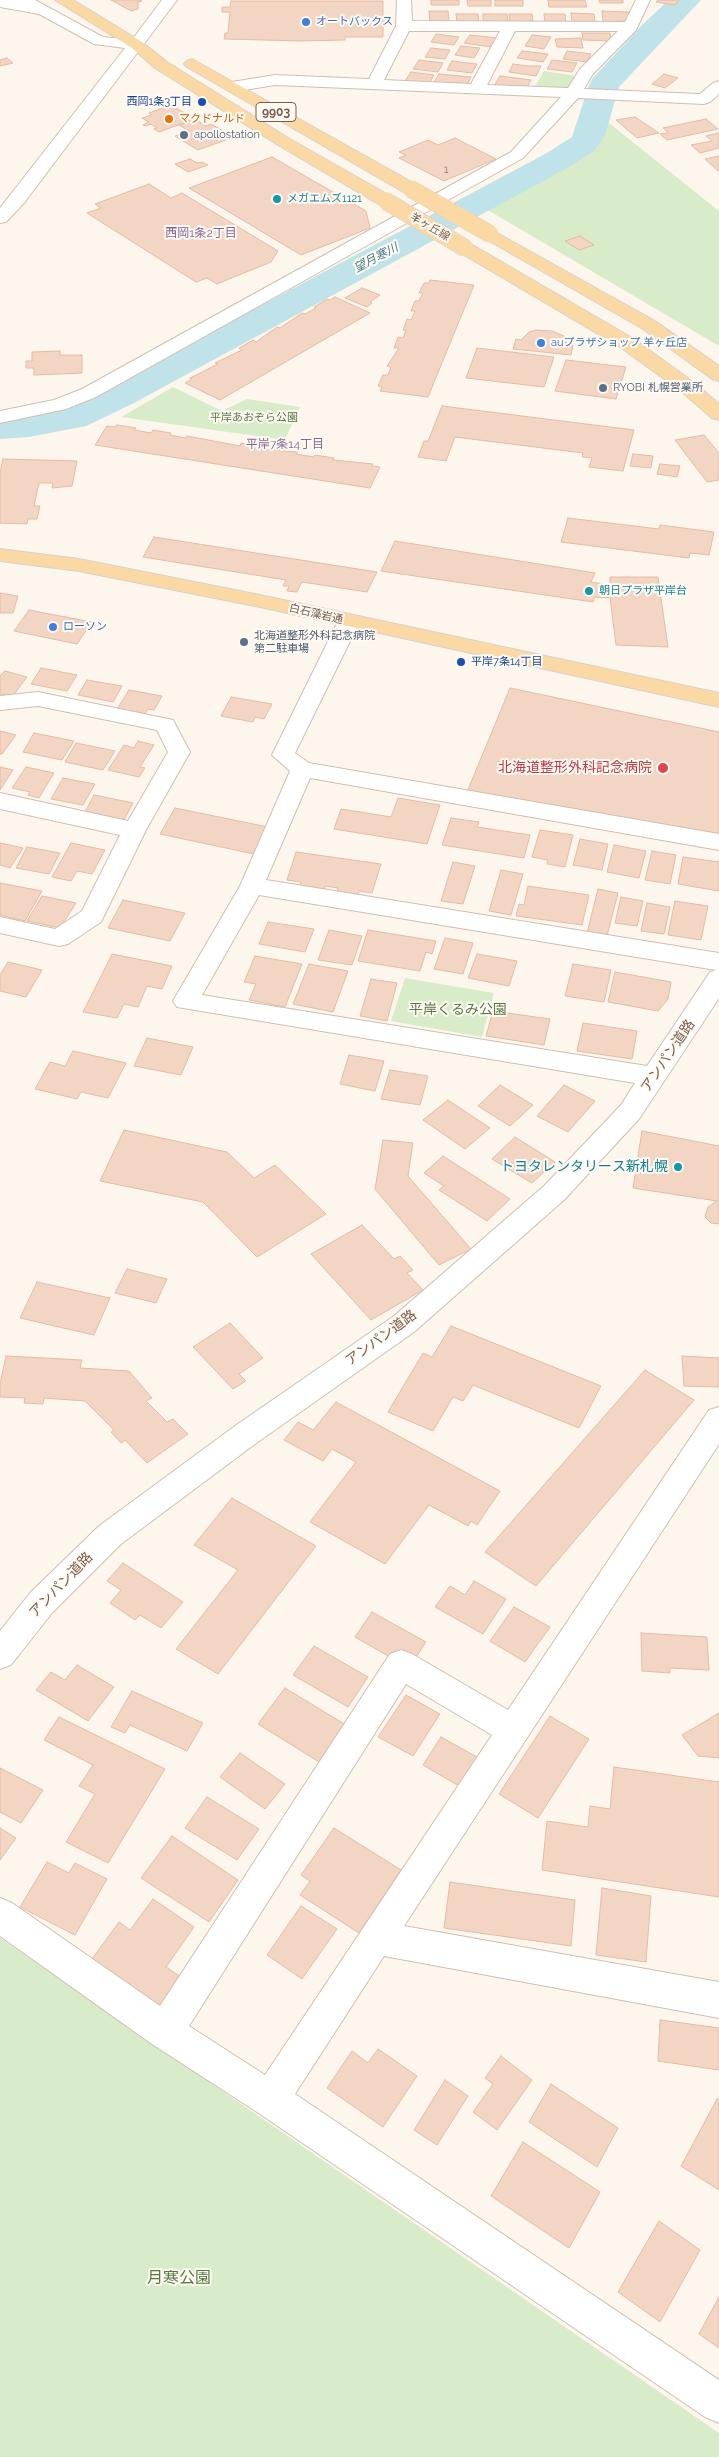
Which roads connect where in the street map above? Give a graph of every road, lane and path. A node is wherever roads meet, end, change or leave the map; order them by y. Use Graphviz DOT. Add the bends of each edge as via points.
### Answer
graph roads {
  1 [pos="24,0"];
  2 [pos="170,0"];
  3 [pos="404,0"];
  4 [pos="643,0"];
  5 [pos="67,1"];
  6 [pos="0,3"];
  7 [pos="40,10"];
  8 [pos="404,26"];
  9 [pos="510,27"];
  10 [pos="631,27"];
  11 [pos="137,45"];
  12 [pos="374,85"];
  13 [pos="232,87"];
  14 [pos="476,90"];
  15 [pos="576,95"];
  16 [pos="713,97"];
  17 [pos="0,218"];
  18 [pos="719,375"];
  19 [pos="719,414"];
  20 [pos="0,416"];
  21 [pos="0,554"];
  22 [pos="349,621"];
  23 [pos="719,700"];
  24 [pos="0,702"];
  25 [pos="302,769"];
  26 [pos="0,801"];
  27 [pos="134,830"];
  28 [pos="719,842"];
  29 [pos="252,886"];
  30 [pos="0,925"];
  31 [pos="719,962"];
  32 [pos="719,978"];
  33 [pos="654,1077"];
  34 [pos="719,1419"];
  35 [pos="0,1655"];
  36 [pos="514,1731"];
  37 [pos="0,1915"];
  38 [pos="377,1938"];
  39 [pos="719,2000"];
  40 [pos="165,2031"];
  41 [pos="270,2099"];
  42 [pos="719,2403"];
  1 -- 7 [label="street"];
  2 -- 11 [label="street"];
  3 -- 8 [label="street"];
  4 -- 10 [label="street"];
  5 -- 11 [label="main road, 羊ヶ丘線 / 9903"];
  6 -- 7 [label="street"];
  7 -- 11 [label="street" via="99,40"];
  8 -- 9 [label="street"];
  8 -- 12 [label="street"];
  9 -- 10 [label="street"];
  9 -- 14 [label="street"];
  10 -- 15 [label="street" via="586,72"];
  11 -- 13 [label="main road, 羊ヶ丘線 / 9903" via="174,54"];
  11 -- 17 [label="street"];
  11 -- 19 [label="main road, 羊ヶ丘線 / 9903, bridge" via="169,70 284,142 627,343"];
  12 -- 13 [label="street" via="274,80"];
  12 -- 14 [label="street"];
  13 -- 18 [label="main road, 羊ヶ丘線 / 9903, bridge" via="649,325"];
  14 -- 15 [label="street"];
  15 -- 16 [label="street"];
  15 -- 20 [label="street" via="517,155 493,169 89,393 59,405"];
  21 -- 22 [label="main road, 白石藻岩通" via="79,565"];
  22 -- 23 [label="main road, 白石藻岩通"];
  22 -- 25 [label="street" via="283,755"];
  24 -- 27 [label="street" via="38,699 165,725 179,752"];
  25 -- 28 [label="street"];
  25 -- 29 [label="street"];
  26 -- 27 [label="street"];
  27 -- 30 [label="street" via="92,916 60,938"];
  29 -- 31 [label="street"];
  29 -- 33 [label="street" via="186,1001"];
  32 -- 33 [label="street, アンパン道路"];
  33 -- 35 [label="street, アンパン道路" via="630,1112 546,1199 404,1324 245,1435 110,1535 41,1603"];
  34 -- 36 [label="street"];
  36 -- 38 [label="street"];
  36 -- 40 [label="street" via="401,1664"];
  37 -- 40 [label="street"];
  38 -- 39 [label="street"];
  38 -- 41 [label="street"];
  40 -- 41 [label="street"];
  41 -- 42 [label="street"];
}
